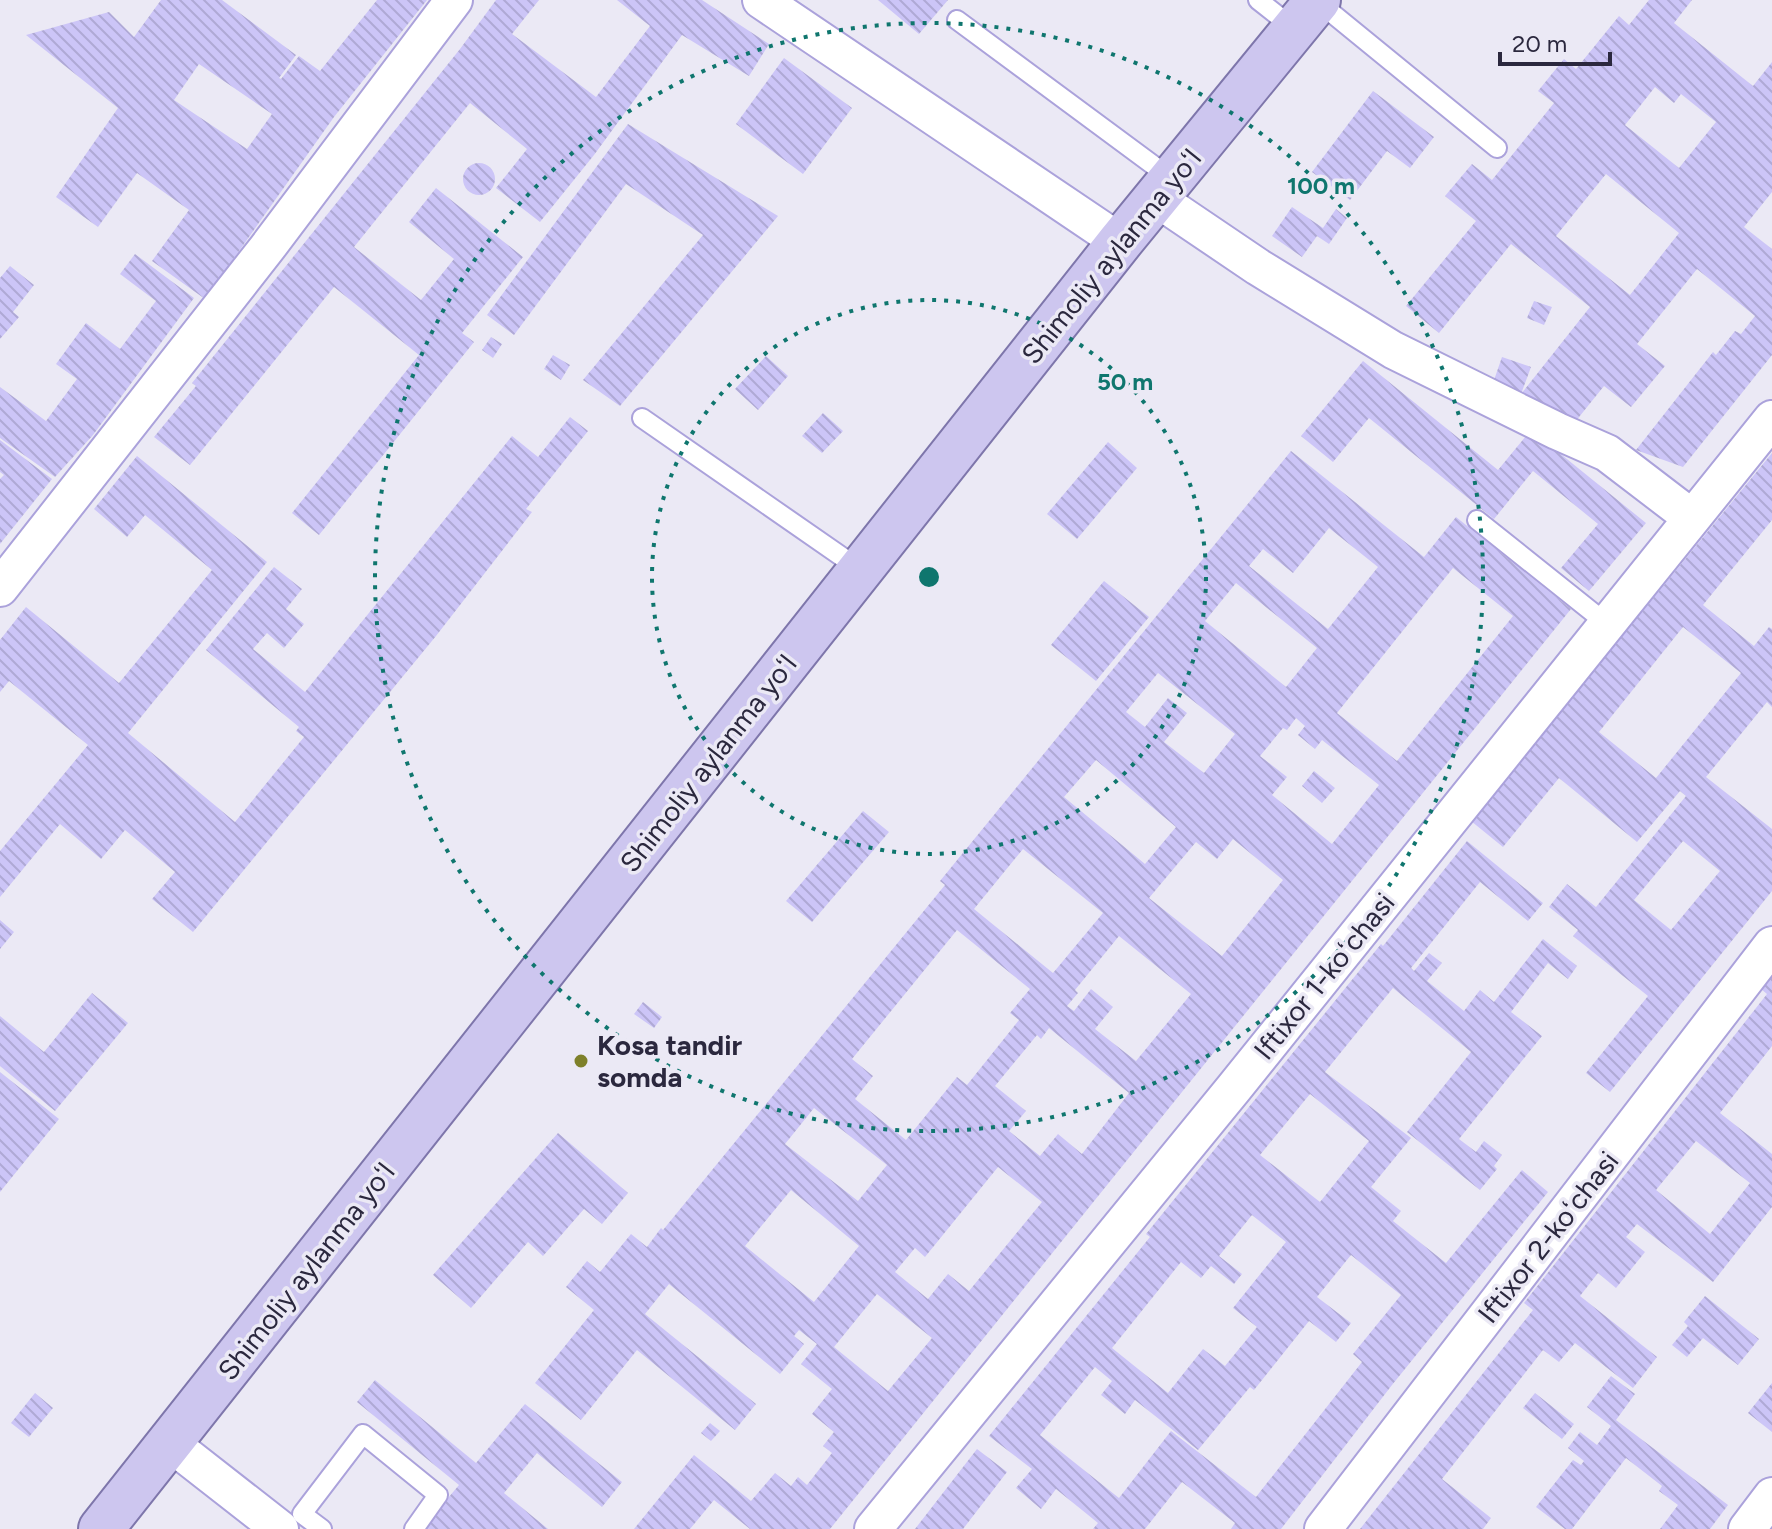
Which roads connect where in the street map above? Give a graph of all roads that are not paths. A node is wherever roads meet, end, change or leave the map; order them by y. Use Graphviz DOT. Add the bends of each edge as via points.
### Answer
graph roads {
  1 [pos="454,0"];
  2 [pos="761,0"];
  3 [pos="1258,0"];
  4 [pos="1310,10"];
  5 [pos="957,20"];
  6 [pos="1497,148"];
  7 [pos="1164,188"];
  8 [pos="1120,242"];
  9 [pos="642,418"];
  10 [pos="1772,419"];
  11 [pos="1692,518"];
  12 [pos="1477,520"];
  13 [pos="861,570"];
  14 [pos="0,588"];
  15 [pos="1606,623"];
  16 [pos="1772,945"];
  17 [pos="170,1443"];
  18 [pos="1772,1496"];
  19 [pos="272,1527"];
  20 [pos="101,1529"];
  21 [pos="322,1529"];
  22 [pos="414,1529"];
  23 [pos="873,1529"];
  24 [pos="1323,1529"];
  25 [pos="1747,1529"];
  1 -- 14 [label="street"];
  2 -- 8 [label="street"];
  3 -- 4 [label="lane"];
  4 -- 6 [label="lane"];
  4 -- 7 [label="main road, Shimoliy aylanma yoʻl"];
  5 -- 7 [label="lane"];
  7 -- 8 [label="main road, Shimoliy aylanma yoʻl"];
  7 -- 11 [label="street" via="1258,267 1393,350 1607,453"];
  8 -- 13 [label="main road, Shimoliy aylanma yoʻl"];
  9 -- 13 [label="lane"];
  10 -- 11 [label="street, Iftixor 1-koʻchasi"];
  11 -- 15 [label="street, Iftixor 1-koʻchasi"];
  12 -- 15 [label="lane"];
  13 -- 17 [label="main road, Shimoliy aylanma yoʻl"];
  15 -- 23 [label="street, Iftixor 1-koʻchasi"];
  16 -- 24 [label="street, Iftixor 2-koʻchasi"];
  17 -- 19 [label="street"];
  17 -- 20 [label="main road, Shimoliy aylanma yoʻl"];
  18 -- 25 [label="street"];
  21 -- 22 [label="lane" via="302,1514 363,1434 438,1495"];
}
